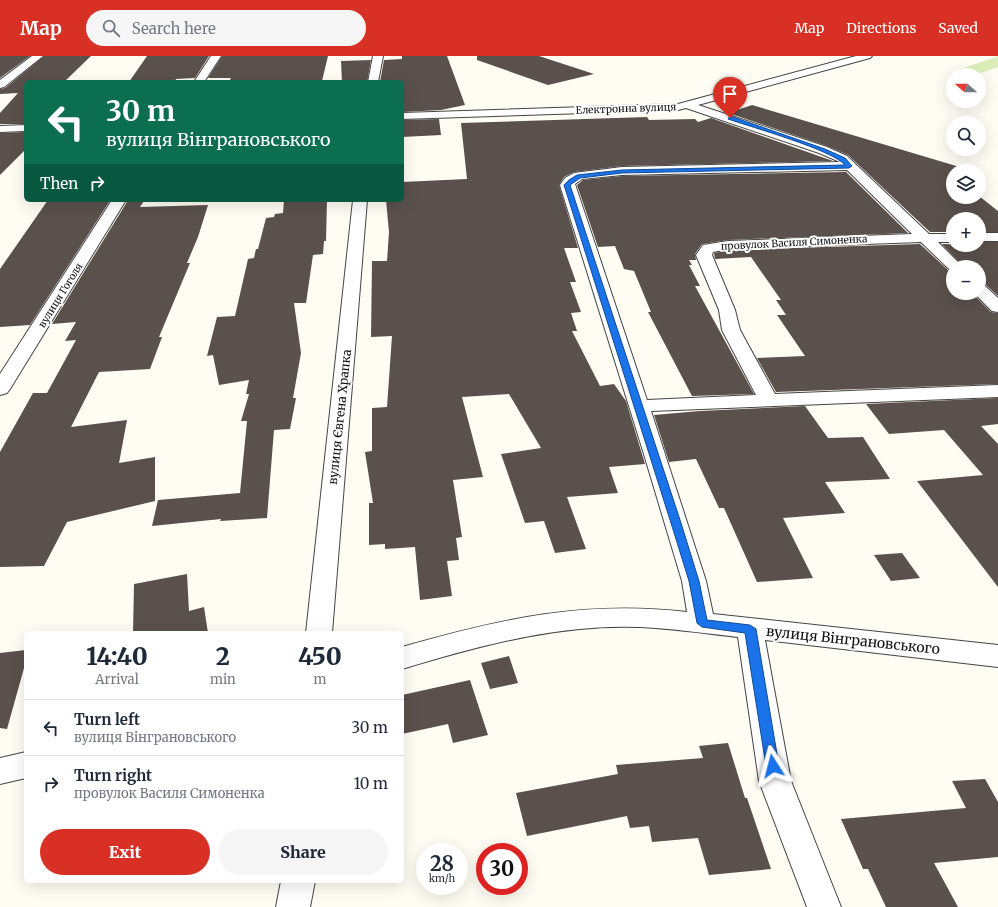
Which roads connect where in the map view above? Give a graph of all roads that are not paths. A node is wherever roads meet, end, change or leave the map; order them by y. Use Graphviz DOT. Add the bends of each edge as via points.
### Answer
graph roads {
  1 [pos="38,56"];
  2 [pos="216,56"];
  3 [pos="378,56"];
  4 [pos="867,56"];
  5 [pos="200,80"];
  6 [pos="373,80"];
  7 [pos="0,85"];
  8 [pos="688,105"];
  9 [pos="404,116"];
  10 [pos="24,128"];
  11 [pos="0,129"];
  12 [pos="849,166"];
  13 [pos="118,202"];
  14 [pos="360,202"];
  15 [pos="986,237"];
  16 [pos="998,237"];
  17 [pos="925,238"];
  18 [pos="946,238"];
  19 [pos="948,260"];
  20 [pos="986,296"];
  21 [pos="998,307"];
  22 [pos="0,389"];
  23 [pos="998,391"];
  24 [pos="769,401"];
  25 [pos="639,406"];
  26 [pos="702,623"];
  27 [pos="750,629"];
  28 [pos="318,631"];
  29 [pos="998,656"];
  30 [pos="404,657"];
  31 [pos="24,765"];
  32 [pos="0,771"];
  33 [pos="298,883"];
  34 [pos="293,907"];
  35 [pos="824,907"];
  1 -- 7 [label="street"];
  2 -- 5 [label="street"];
  3 -- 6 [label="street"];
  4 -- 8 [label="street, Електронна вулиця"];
  8 -- 9 [label="street, Електронна вулиця"];
  8 -- 12 [label="street" via="823,150 843,159"];
  10 -- 11 [label="street"];
  12 -- 17 [label="street"];
  12 -- 25 [label="street" via="622,171 579,176 570,181 567,185 569,196"];
  13 -- 22 [label="street, вулиця Гоголя"];
  14 -- 28 [label="street, вулиця Євгена Храпка"];
  15 -- 16 [label="street"];
  17 -- 18 [label="street, провулок Василя Симоненка"];
  17 -- 19 [label="street"];
  17 -- 24 [label="street, провулок Василя Симоненка" via="728,244 705,251 704,255 727,310 731,330"];
  20 -- 21 [label="street"];
  23 -- 24 [label="street"];
  24 -- 25 [label="street"];
  25 -- 26 [label="street" via="694,581"];
  26 -- 27 [label="street, вулиця Вінграновського"];
  26 -- 30 [label="street, вулиця Вінграновського" via="656,618 608,617 559,621 474,637"];
  27 -- 29 [label="street, вулиця Вінграновського"];
  27 -- 35 [label="street" via="775,781"];
  31 -- 32 [label="street"];
  33 -- 34 [label="street"];
}
